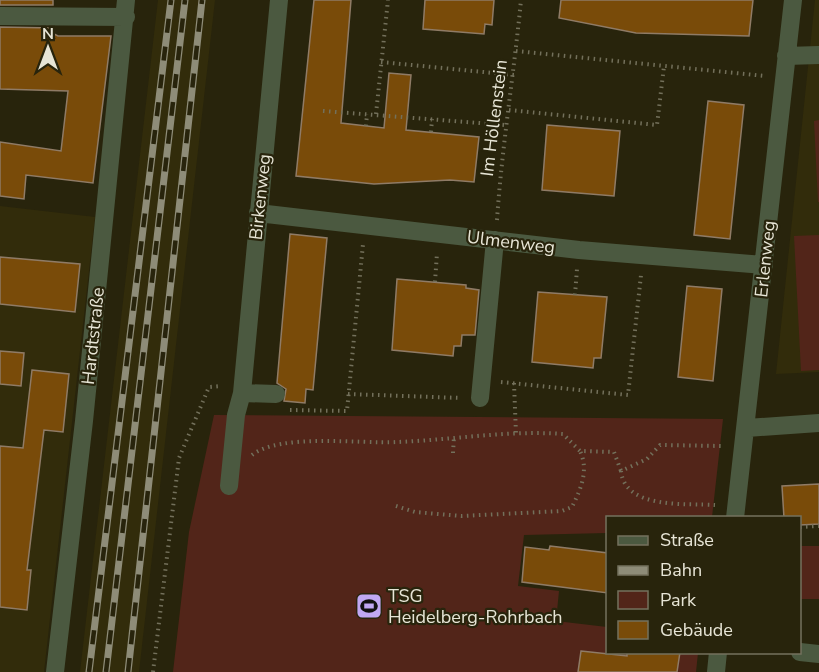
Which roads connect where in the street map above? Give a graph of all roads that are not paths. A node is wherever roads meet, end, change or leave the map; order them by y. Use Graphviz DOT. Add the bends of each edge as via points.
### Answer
graph roads {
  1 [pos="279,0"];
  2 [pos="793,0"];
  3 [pos="126,8"];
  4 [pos="0,16"];
  5 [pos="819,55"];
  6 [pos="786,56"];
  7 [pos="258,213"];
  8 [pos="495,240"];
  9 [pos="764,265"];
  10 [pos="242,389"];
  11 [pos="481,389"];
  12 [pos="279,402"];
  13 [pos="819,423"];
  14 [pos="747,428"];
  15 [pos="229,486"];
  16 [pos="736,513"];
  17 [pos="801,652"];
  18 [pos="718,654"];
  19 [pos="819,654"];
  20 [pos="55,672"];
  21 [pos="716,672"];
  1 -- 7 [label="street, Birkenweg"];
  2 -- 6 [label="street, Erlenweg"];
  3 -- 4 [label="street"];
  3 -- 20 [label="street, Hardtstraße"];
  5 -- 6 [label="street"];
  6 -- 9 [label="street, Erlenweg"];
  7 -- 8 [label="street, Ulmenweg"];
  7 -- 10 [label="street, Birkenweg"];
  8 -- 9 [label="street, Ulmenweg"];
  8 -- 11 [label="street"];
  9 -- 14 [label="street, Erlenweg"];
  10 -- 12 [label="street"];
  10 -- 15 [label="street, Birkenweg"];
  13 -- 14 [label="street"];
  14 -- 16 [label="street, Erlenweg"];
  17 -- 19 [label="street"];
  18 -- 21 [label="street"];
}
